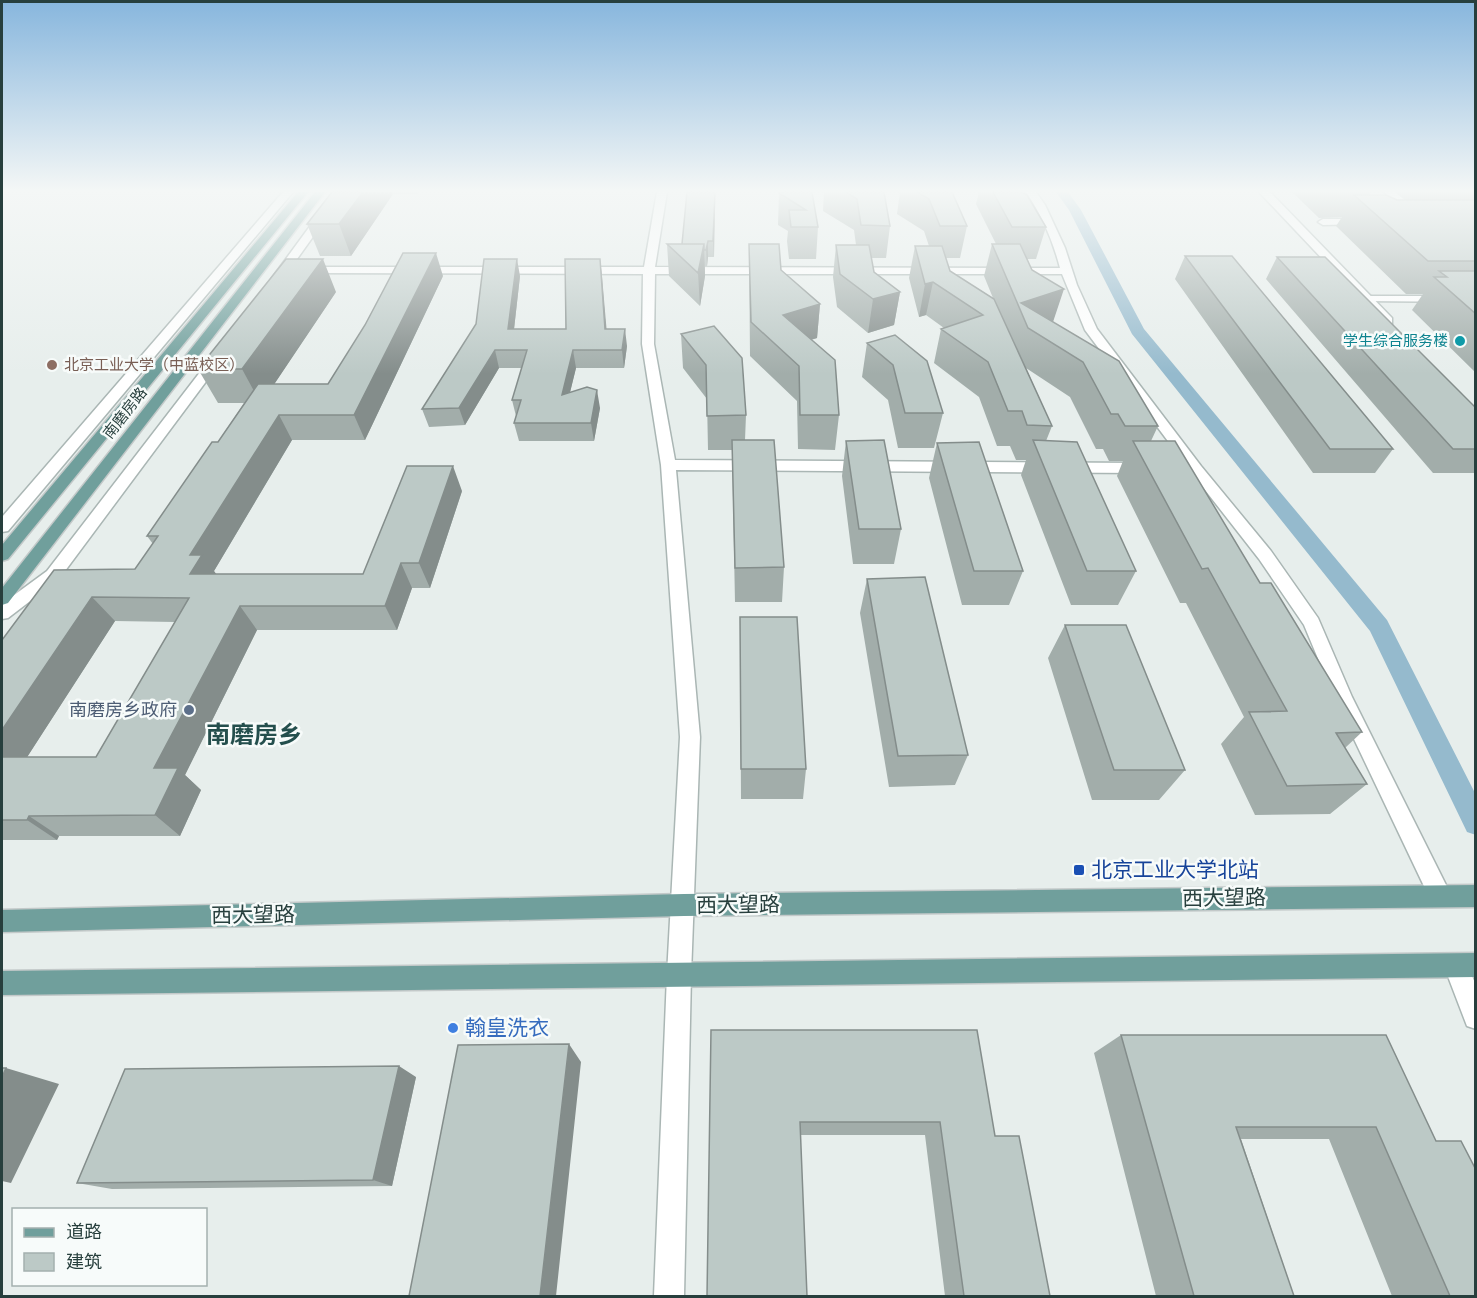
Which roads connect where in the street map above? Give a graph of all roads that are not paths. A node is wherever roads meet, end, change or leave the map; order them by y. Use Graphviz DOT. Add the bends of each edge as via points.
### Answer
graph roads {
  1 [pos="236,253"];
  2 [pos="260,253"];
  3 [pos="265,253"];
  4 [pos="295,253"];
  5 [pos="653,253"];
  6 [pos="1060,253"];
  7 [pos="1323,253"];
  8 [pos="283,270"];
  9 [pos="650,270"];
  10 [pos="1067,271"];
  11 [pos="268,290"];
  12 [pos="1367,298"];
  13 [pos="1476,299"];
  14 [pos="1400,333"];
  15 [pos="225,347"];
  16 [pos="668,465"];
  17 [pos="1196,469"];
  18 [pos="2,527"];
  19 [pos="2,555"];
  20 [pos="2,598"];
  21 [pos="2,613"];
  22 [pos="1440,895"];
  23 [pos="1476,896"];
  24 [pos="684,905"];
  25 [pos="2,921"];
  26 [pos="1466,966"];
  27 [pos="679,975"];
  28 [pos="2,983"];
  29 [pos="1476,1017"];
  30 [pos="669,1296"];
  1 -- 18 [label="street"];
  2 -- 19 [label="main road, 南磨房路"];
  3 -- 20 [label="main road, 南磨房路"];
  4 -- 8 [label="street"];
  5 -- 9 [label="street"];
  6 -- 10 [label="street"];
  7 -- 12 [label="street"];
  8 -- 9 [label="street"];
  8 -- 11 [label="street"];
  9 -- 10 [label="street"];
  9 -- 16 [label="street" via="648,344"];
  10 -- 17 [label="street" via="1091,330"];
  12 -- 13 [label="street"];
  12 -- 14 [label="street"];
  15 -- 21 [label="street" via="53,575"];
  16 -- 17 [label="street"];
  16 -- 24 [label="street" via="690,737"];
  17 -- 22 [label="street" via="1265,555 1312,622 1343,697"];
  22 -- 23 [label="main road, 西大望路"];
  22 -- 24 [label="main road, 西大望路"];
  24 -- 25 [label="main road, 西大望路"];
  24 -- 27 [label="street"];
  26 -- 27 [label="main road"];
  26 -- 29 [label="street"];
  27 -- 28 [label="main road"];
  27 -- 30 [label="street"];
}
